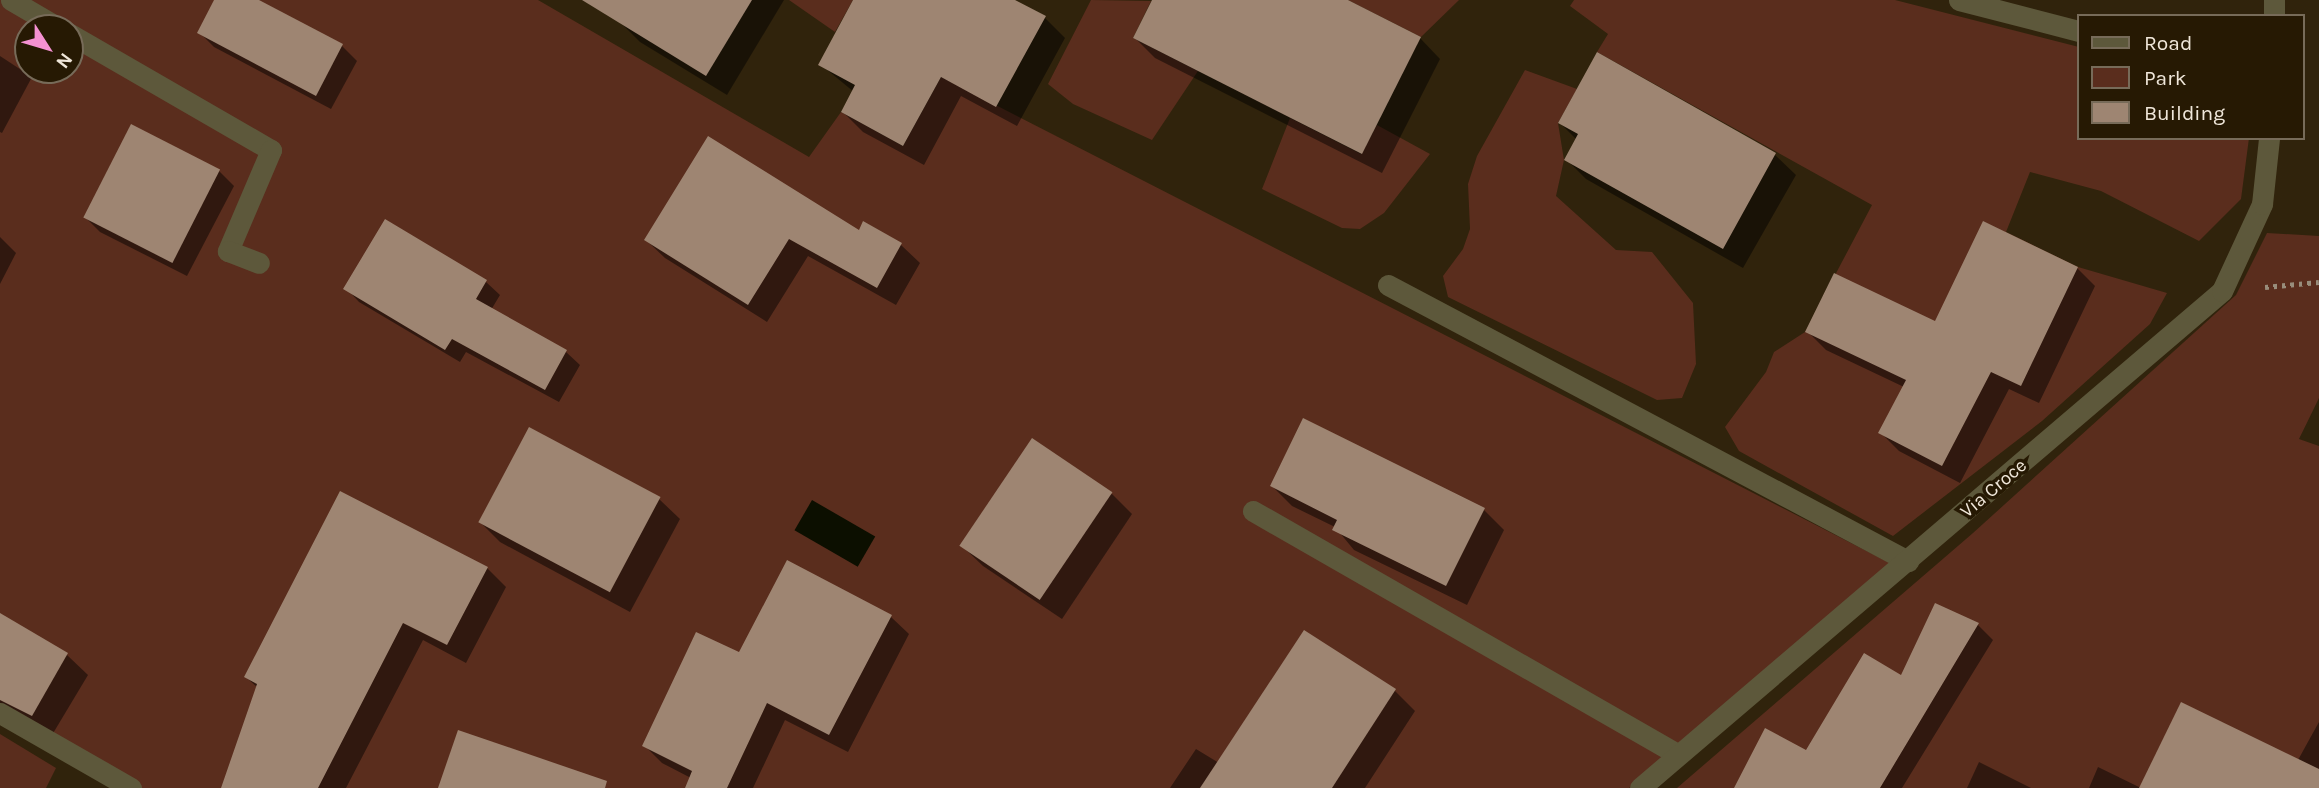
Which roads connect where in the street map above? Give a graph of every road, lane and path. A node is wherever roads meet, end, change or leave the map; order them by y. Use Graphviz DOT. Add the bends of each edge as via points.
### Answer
graph roads {
  1 [pos="11,0"];
  2 [pos="1959,0"];
  3 [pos="35,14"];
  4 [pos="2078,31"];
  5 [pos="84,42"];
  6 [pos="2269,140"];
  7 [pos="259,263"];
  8 [pos="2319,282"];
  9 [pos="1388,285"];
  10 [pos="2222,291"];
  11 [pos="1253,511"];
  12 [pos="1908,561"];
  13 [pos="0,713"];
  14 [pos="1677,754"];
  15 [pos="131,788"];
  16 [pos="1640,788"];
  1 -- 3 [label="street"];
  2 -- 4 [label="street"];
  5 -- 7 [label="street" via="271,150 228,251"];
  6 -- 10 [label="street, Via Croce" via="2262,204"];
  8 -- 10 [label="path"];
  9 -- 12 [label="street"];
  10 -- 12 [label="street, Via Croce"];
  11 -- 14 [label="street"];
  12 -- 14 [label="street, Via Croce"];
  13 -- 15 [label="street"];
  14 -- 16 [label="street, Via Croce"];
}
